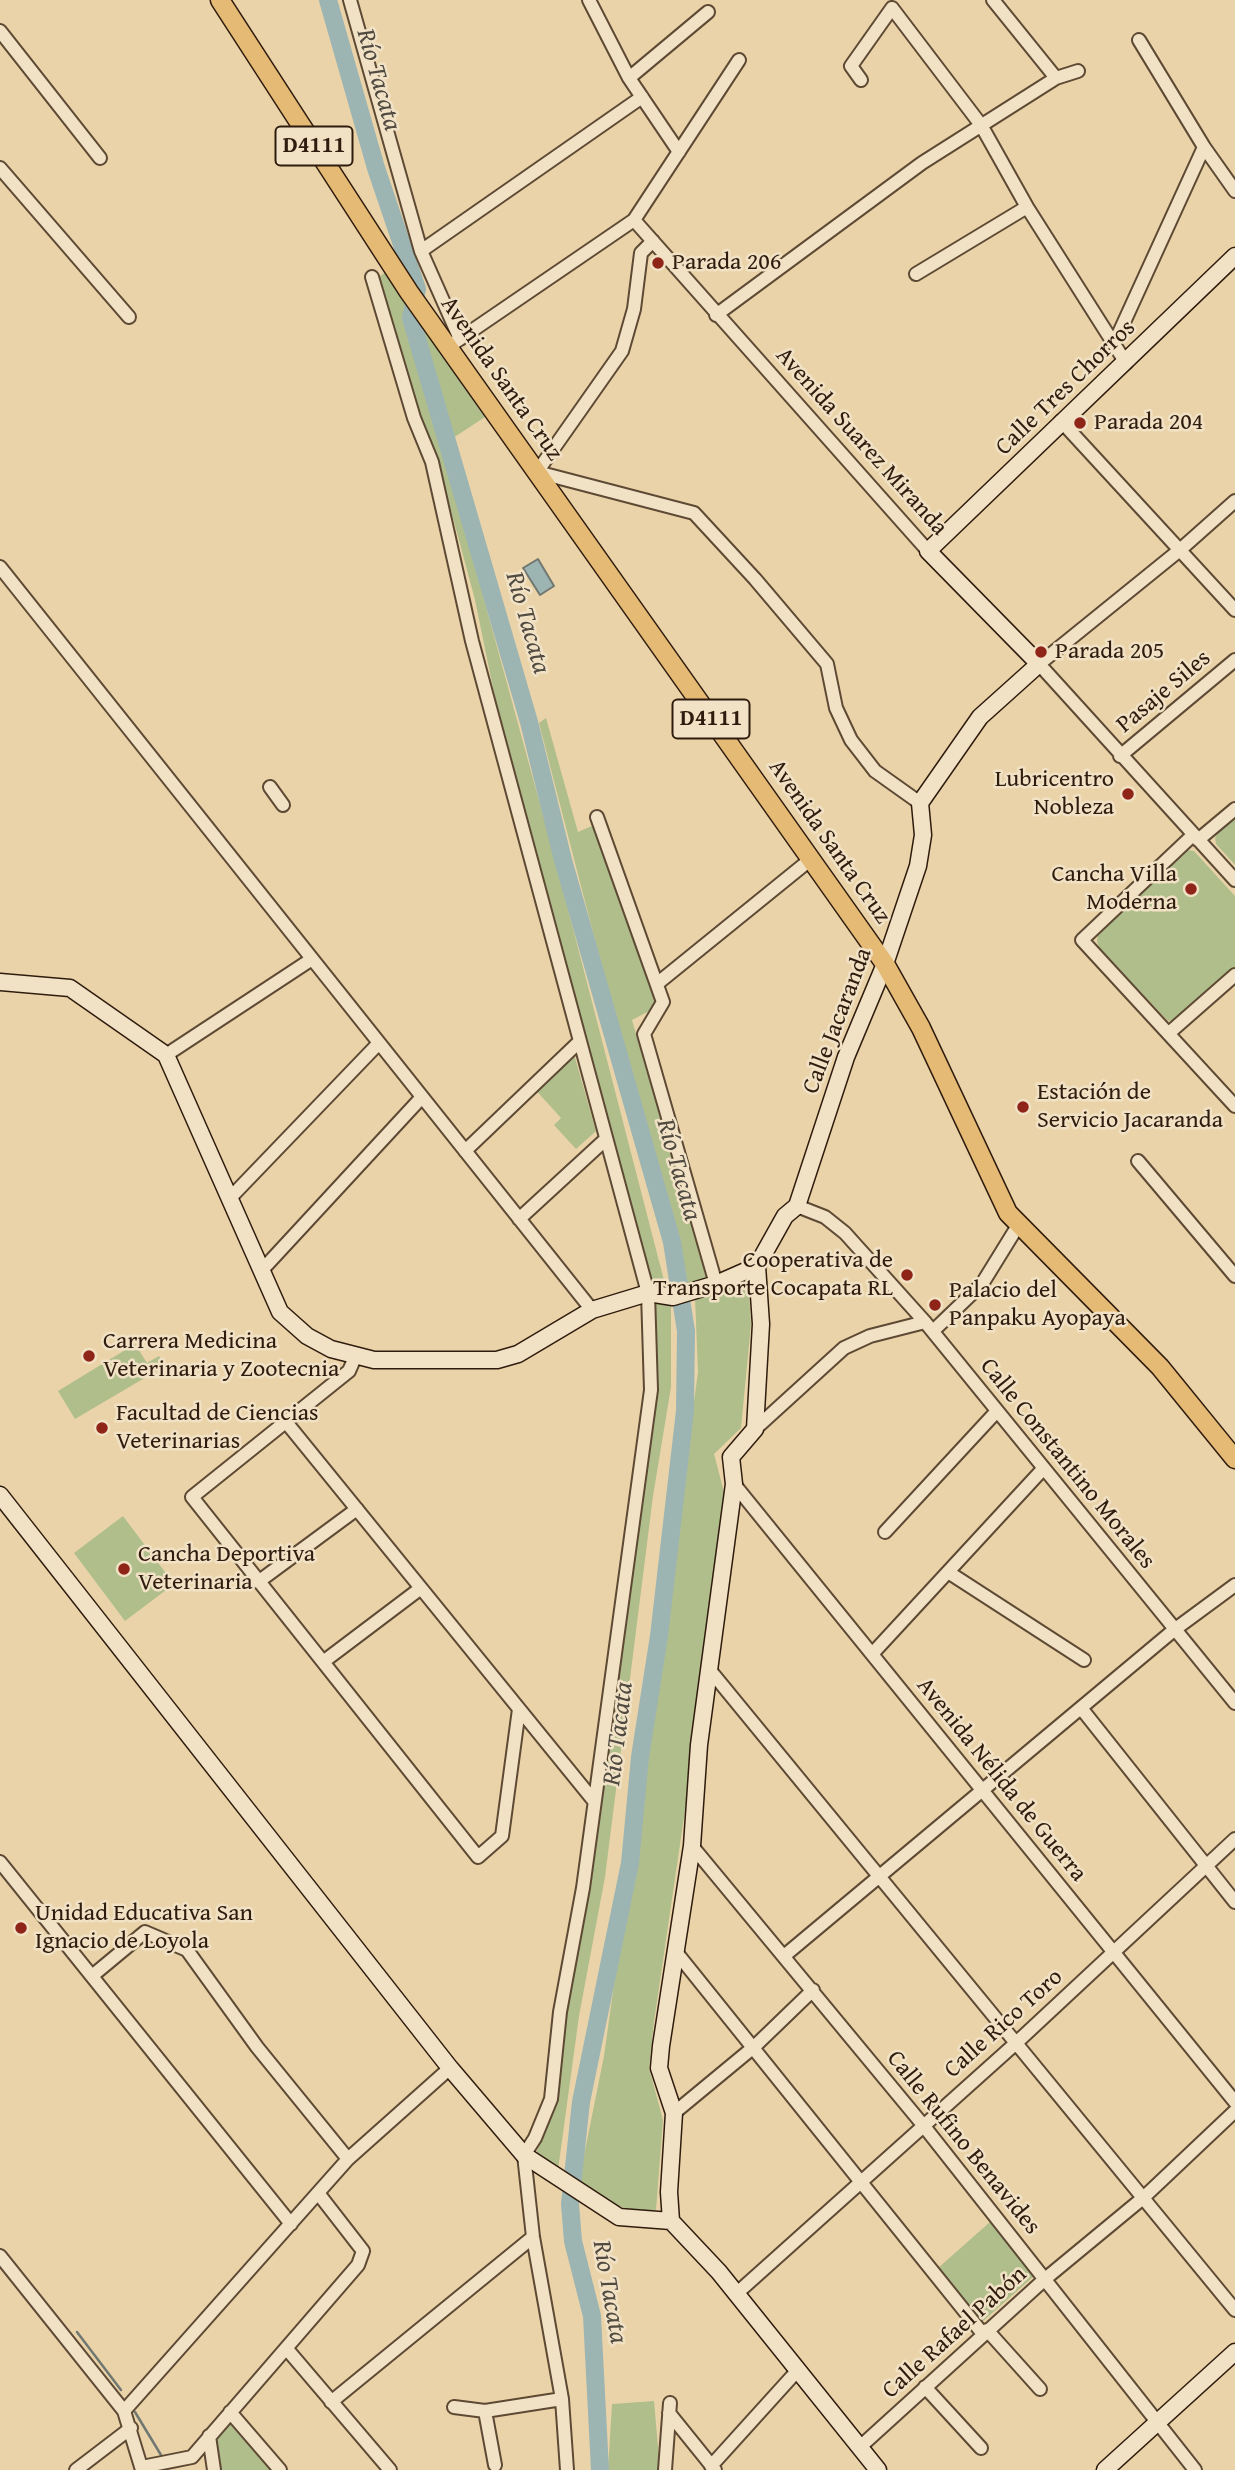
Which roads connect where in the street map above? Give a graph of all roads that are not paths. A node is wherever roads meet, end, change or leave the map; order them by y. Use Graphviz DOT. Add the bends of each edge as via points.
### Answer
graph roads {
  1 [pos="220,0"];
  2 [pos="350,0"];
  3 [pos="589,0"];
  4 [pos="993,0"];
  5 [pos="708,12"];
  6 [pos="0,31"];
  7 [pos="1139,40"];
  8 [pos="739,60"];
  9 [pos="1078,71"];
  10 [pos="629,78"];
  11 [pos="1056,78"];
  12 [pos="861,80"];
  13 [pos="642,97"];
  14 [pos="981,125"];
  15 [pos="1204,147"];
  16 [pos="679,152"];
  17 [pos="100,158"];
  18 [pos="0,168"];
  19 [pos="1235,191"];
  20 [pos="1027,206"];
  21 [pos="634,220"];
  22 [pos="653,241"];
  23 [pos="421,251"];
  24 [pos="1235,256"];
  25 [pos="916,274"];
  26 [pos="372,277"];
  27 [pos="716,315"];
  28 [pos="129,317"];
  29 [pos="454,343"];
  30 [pos="1114,344"];
  31 [pos="1126,363"];
  32 [pos="1060,421"];
  33 [pos="537,472"];
  34 [pos="1235,501"];
  35 [pos="1181,549"];
  36 [pos="928,551"];
  37 [pos="0,567"];
  38 [pos="1235,610"];
  39 [pos="1235,660"];
  40 [pos="1039,664"];
  41 [pos="1121,756"];
  42 [pos="270,787"];
  43 [pos="920,803"];
  44 [pos="283,806"];
  45 [pos="1235,809"];
  46 [pos="597,817"];
  47 [pos="1196,837"];
  48 [pos="811,859"];
  49 [pos="1235,880"];
  50 [pos="312,959"];
  51 [pos="886,964"];
  52 [pos="1235,975"];
  53 [pos="0,982"];
  54 [pos="659,983"];
  55 [pos="1169,1033"];
  56 [pos="580,1041"];
  57 [pos="379,1042"];
  58 [pos="166,1055"];
  59 [pos="422,1097"];
  60 [pos="1235,1106"];
  61 [pos="606,1139"];
  62 [pos="465,1151"];
  63 [pos="1138,1161"];
  64 [pos="231,1197"];
  65 [pos="797,1206"];
  66 [pos="519,1219"];
  67 [pos="1019,1224"];
  68 [pos="757,1266"];
  69 [pos="263,1269"];
  70 [pos="1235,1276"];
  71 [pos="716,1284"];
  72 [pos="648,1293"];
  73 [pos="592,1310"];
  74 [pos="929,1326"];
  75 [pos="356,1355"];
  76 [pos="997,1411"];
  77 [pos="286,1422"];
  78 [pos="755,1429"];
  79 [pos="1235,1459"];
  80 [pos="1044,1469"];
  81 [pos="734,1484"];
  82 [pos="0,1496"];
  83 [pos="357,1509"];
  84 [pos="885,1532"];
  85 [pos="948,1572"];
  86 [pos="258,1582"];
  87 [pos="1235,1585"];
  88 [pos="421,1588"];
  89 [pos="1174,1630"];
  90 [pos="873,1653"];
  91 [pos="1084,1660"];
  92 [pos="323,1662"];
  93 [pos="709,1669"];
  94 [pos="1235,1703"];
  95 [pos="1081,1708"];
  96 [pos="519,1709"];
  97 [pos="983,1791"];
  98 [pos="594,1801"];
  99 [pos="1235,1839"];
  100 [pos="692,1846"];
  101 [pos="0,1862"];
  102 [pos="1206,1866"];
  103 [pos="880,1877"];
  104 [pos="1235,1902"];
  105 [pos="676,1952"];
  106 [pos="1113,1954"];
  107 [pos="784,1956"];
  108 [pos="92,1976"];
  109 [pos="813,1990"];
  110 [pos="1016,2044"];
  111 [pos="755,2046"];
  112 [pos="450,2068"];
  113 [pos="1235,2102"];
  114 [pos="1235,2111"];
  115 [pos="674,2113"];
  116 [pos="923,2125"];
  117 [pos="524,2155"];
  118 [pos="348,2159"];
  119 [pos="861,2180"];
  120 [pos="318,2193"];
  121 [pos="1143,2198"];
  122 [pos="671,2221"];
  123 [pos="291,2224"];
  124 [pos="533,2237"];
  125 [pos="0,2256"];
  126 [pos="1045,2279"];
  127 [pos="736,2294"];
  128 [pos="1235,2310"];
  129 [pos="985,2332"];
  130 [pos="286,2348"];
  131 [pos="1235,2352"];
  132 [pos="797,2371"];
  133 [pos="925,2387"];
  134 [pos="1040,2389"];
  135 [pos="562,2399"];
  136 [pos="331,2402"];
  137 [pos="454,2407"];
  138 [pos="124,2411"];
  139 [pos="485,2411"];
  140 [pos="230,2412"];
  141 [pos="1157,2421"];
  142 [pos="131,2428"];
  143 [pos="209,2436"];
  144 [pos="860,2446"];
  145 [pos="981,2448"];
  146 [pos="495,2465"];
  147 [pos="713,2468"];
  148 [pos="142,2469"];
  149 [pos="76,2470"];
  150 [pos="214,2470"];
  151 [pos="280,2470"];
  152 [pos="390,2470"];
  153 [pos="567,2470"];
  154 [pos="666,2470"];
  155 [pos="878,2470"];
  156 [pos="1105,2470"];
  157 [pos="1195,2470"];
  1 -- 29 [label="main road, Avenida Santa Cruz / D4111" via="409,292"];
  2 -- 23 [label="street"];
  3 -- 10 [label="street"];
  4 -- 11 [label="street"];
  5 -- 10 [label="street"];
  6 -- 17 [label="street"];
  7 -- 15 [label="street"];
  8 -- 16 [label="street"];
  9 -- 11 [label="street"];
  10 -- 13 [label="street"];
  11 -- 14 [label="street"];
  12 -- 14 [label="street" via="851,66 892,9"];
  13 -- 16 [label="street"];
  13 -- 23 [label="street"];
  14 -- 20 [label="street"];
  14 -- 27 [label="street"];
  15 -- 19 [label="street"];
  15 -- 30 [label="street"];
  16 -- 21 [label="street"];
  18 -- 28 [label="street"];
  20 -- 25 [label="street"];
  20 -- 30 [label="street"];
  21 -- 22 [label="street, Avenida Suarez Miranda"];
  21 -- 29 [label="street"];
  22 -- 27 [label="street, Avenida Suarez Miranda"];
  22 -- 33 [label="street" via="641,253 634,309 622,351"];
  23 -- 29 [label="street"];
  24 -- 31 [label="street, Calle Tres Chorros"];
  26 -- 56 [label="street" via="432,463 472,641"];
  27 -- 36 [label="street, Avenida Suarez Miranda"];
  29 -- 33 [label="main road, Avenida Santa Cruz / D4111"];
  30 -- 31 [label="street"];
  31 -- 32 [label="street, Calle Tres Chorros"];
  32 -- 35 [label="street"];
  32 -- 36 [label="street, Calle Tres Chorros"];
  33 -- 43 [label="street" via="694,513 827,664 836,708 867,761"];
  33 -- 48 [label="main road, Avenida Santa Cruz / D4111"];
  34 -- 35 [label="street"];
  35 -- 38 [label="street"];
  35 -- 40 [label="street"];
  36 -- 40 [label="street, Avenida Suarez Miranda"];
  37 -- 50 [label="street"];
  39 -- 41 [label="street, Pasaje Siles"];
  40 -- 41 [label="street, Avenida Suarez Miranda"];
  40 -- 43 [label="street" via="980,717"];
  41 -- 47 [label="street, Avenida Suarez Miranda"];
  42 -- 44 [label="street"];
  43 -- 51 [label="street, Calle Jacaranda" via="923,835 918,866"];
  45 -- 47 [label="street"];
  46 -- 54 [label="street"];
  47 -- 49 [label="street, Avenida Suarez Miranda"];
  47 -- 55 [label="street" via="1082,940"];
  48 -- 51 [label="main road, Avenida Santa Cruz / D4111"];
  48 -- 54 [label="street"];
  50 -- 57 [label="street"];
  50 -- 58 [label="street"];
  51 -- 65 [label="street, Calle Jacaranda" via="846,1057"];
  51 -- 67 [label="main road, Avenida Santa Cruz / D4111" via="1008,1213"];
  52 -- 55 [label="street"];
  53 -- 58 [label="street" via="70,988"];
  54 -- 71 [label="street" via="663,1002 644,1034"];
  55 -- 60 [label="street"];
  56 -- 61 [label="street"];
  56 -- 62 [label="street"];
  57 -- 59 [label="street"];
  57 -- 64 [label="street"];
  58 -- 64 [label="street"];
  59 -- 62 [label="street"];
  59 -- 69 [label="street"];
  61 -- 66 [label="street"];
  61 -- 72 [label="street"];
  62 -- 66 [label="street"];
  63 -- 70 [label="street"];
  64 -- 69 [label="street"];
  65 -- 68 [label="street, Calle Jacaranda" via="785,1216"];
  65 -- 74 [label="street, Calle Constantino Morales" via="825,1217 845,1233"];
  66 -- 73 [label="street"];
  67 -- 74 [label="street" via="982,1284"];
  67 -- 79 [label="main road, Avenida Santa Cruz / D4111" via="1160,1367"];
  68 -- 71 [label="street"];
  68 -- 78 [label="street" via="761,1324"];
  69 -- 75 [label="street" via="280,1312 307,1336"];
  71 -- 72 [label="street" via="679,1295"];
  72 -- 73 [label="street"];
  72 -- 98 [label="street" via="651,1390"];
  73 -- 75 [label="street" via="518,1354 497,1360 373,1360"];
  74 -- 76 [label="street, Calle Constantino Morales"];
  74 -- 78 [label="street" via="870,1336 844,1348"];
  75 -- 77 [label="street" via="349,1371"];
  76 -- 80 [label="street, Calle Constantino Morales"];
  76 -- 84 [label="street"];
  77 -- 83 [label="street"];
  77 -- 86 [label="street" via="192,1497"];
  78 -- 81 [label="street" via="731,1457"];
  80 -- 85 [label="street"];
  80 -- 89 [label="street, Calle Constantino Morales"];
  81 -- 90 [label="street, Avenida Nélida de Guerra"];
  81 -- 93 [label="street"];
  82 -- 112 [label="street"];
  83 -- 86 [label="street"];
  83 -- 88 [label="street"];
  85 -- 90 [label="street"];
  85 -- 91 [label="street"];
  86 -- 92 [label="street"];
  87 -- 89 [label="street"];
  88 -- 92 [label="street"];
  88 -- 96 [label="street"];
  89 -- 94 [label="street, Calle Constantino Morales"];
  89 -- 95 [label="street"];
  90 -- 97 [label="street, Avenida Nélida de Guerra"];
  92 -- 96 [label="street" via="478,1857 502,1836"];
  93 -- 100 [label="street"];
  93 -- 103 [label="street"];
  95 -- 97 [label="street"];
  95 -- 102 [label="street"];
  96 -- 98 [label="street"];
  97 -- 103 [label="street"];
  97 -- 106 [label="street, Avenida Nélida de Guerra"];
  98 -- 117 [label="street" via="560,2012 551,2099"];
  99 -- 102 [label="street, Calle Rico Toro"];
  100 -- 105 [label="street"];
  100 -- 107 [label="street, Calle Rufino Benavides"];
  101 -- 108 [label="street"];
  102 -- 104 [label="street"];
  102 -- 106 [label="street, Calle Rico Toro"];
  103 -- 107 [label="street"];
  103 -- 110 [label="street"];
  105 -- 111 [label="street"];
  105 -- 115 [label="street" via="659,2068"];
  106 -- 110 [label="street, Calle Rico Toro"];
  106 -- 113 [label="street, Avenida Nélida de Guerra"];
  107 -- 109 [label="street, Calle Rufino Benavides"];
  108 -- 118 [label="street" via="145,1933 187,1950 257,2047"];
  108 -- 123 [label="street"];
  109 -- 111 [label="street"];
  109 -- 116 [label="street, Calle Rufino Benavides"];
  110 -- 116 [label="street, Calle Rico Toro"];
  110 -- 121 [label="street"];
  111 -- 115 [label="street"];
  111 -- 119 [label="street"];
  112 -- 117 [label="street"];
  112 -- 118 [label="street"];
  114 -- 121 [label="street, Calle Rafael Pabón"];
  115 -- 122 [label="street" via="668,2192"];
  116 -- 119 [label="street, Calle Rico Toro"];
  116 -- 126 [label="street, Calle Rufino Benavides"];
  117 -- 122 [label="street" via="619,2217"];
  117 -- 124 [label="street"];
  118 -- 120 [label="street"];
  119 -- 127 [label="street, Calle Rico Toro"];
  119 -- 129 [label="street"];
  120 -- 123 [label="street"];
  120 -- 130 [label="street" via="363,2251 358,2265"];
  121 -- 126 [label="street, Calle Rafael Pabón"];
  121 -- 128 [label="street"];
  122 -- 127 [label="street"];
  123 -- 138 [label="street"];
  124 -- 135 [label="street"];
  124 -- 136 [label="street"];
  125 -- 138 [label="street"];
  126 -- 129 [label="street, Calle Rafael Pabón"];
  126 -- 141 [label="street, Calle Rufino Benavides"];
  127 -- 132 [label="street"];
  129 -- 133 [label="street, Calle Rafael Pabón"];
  129 -- 134 [label="street"];
  130 -- 136 [label="street"];
  130 -- 140 [label="street"];
  131 -- 141 [label="street"];
  132 -- 144 [label="street"];
  132 -- 147 [label="street"];
  133 -- 144 [label="street, Calle Rafael Pabón"];
  133 -- 145 [label="street"];
  135 -- 139 [label="street"];
  135 -- 153 [label="street"];
  136 -- 152 [label="street"];
  137 -- 139 [label="street"];
  138 -- 142 [label="street"];
  139 -- 146 [label="street"];
  140 -- 143 [label="street"];
  140 -- 151 [label="street"];
  141 -- 156 [label="street"];
  141 -- 157 [label="street, Calle Rufino Benavides"];
  142 -- 148 [label="street"];
  142 -- 149 [label="street"];
  143 -- 148 [label="street" via="191,2457"];
  143 -- 150 [label="street"];
  144 -- 155 [label="street"];
  147 -- 154 [label="street" via="669,2408"];
}
